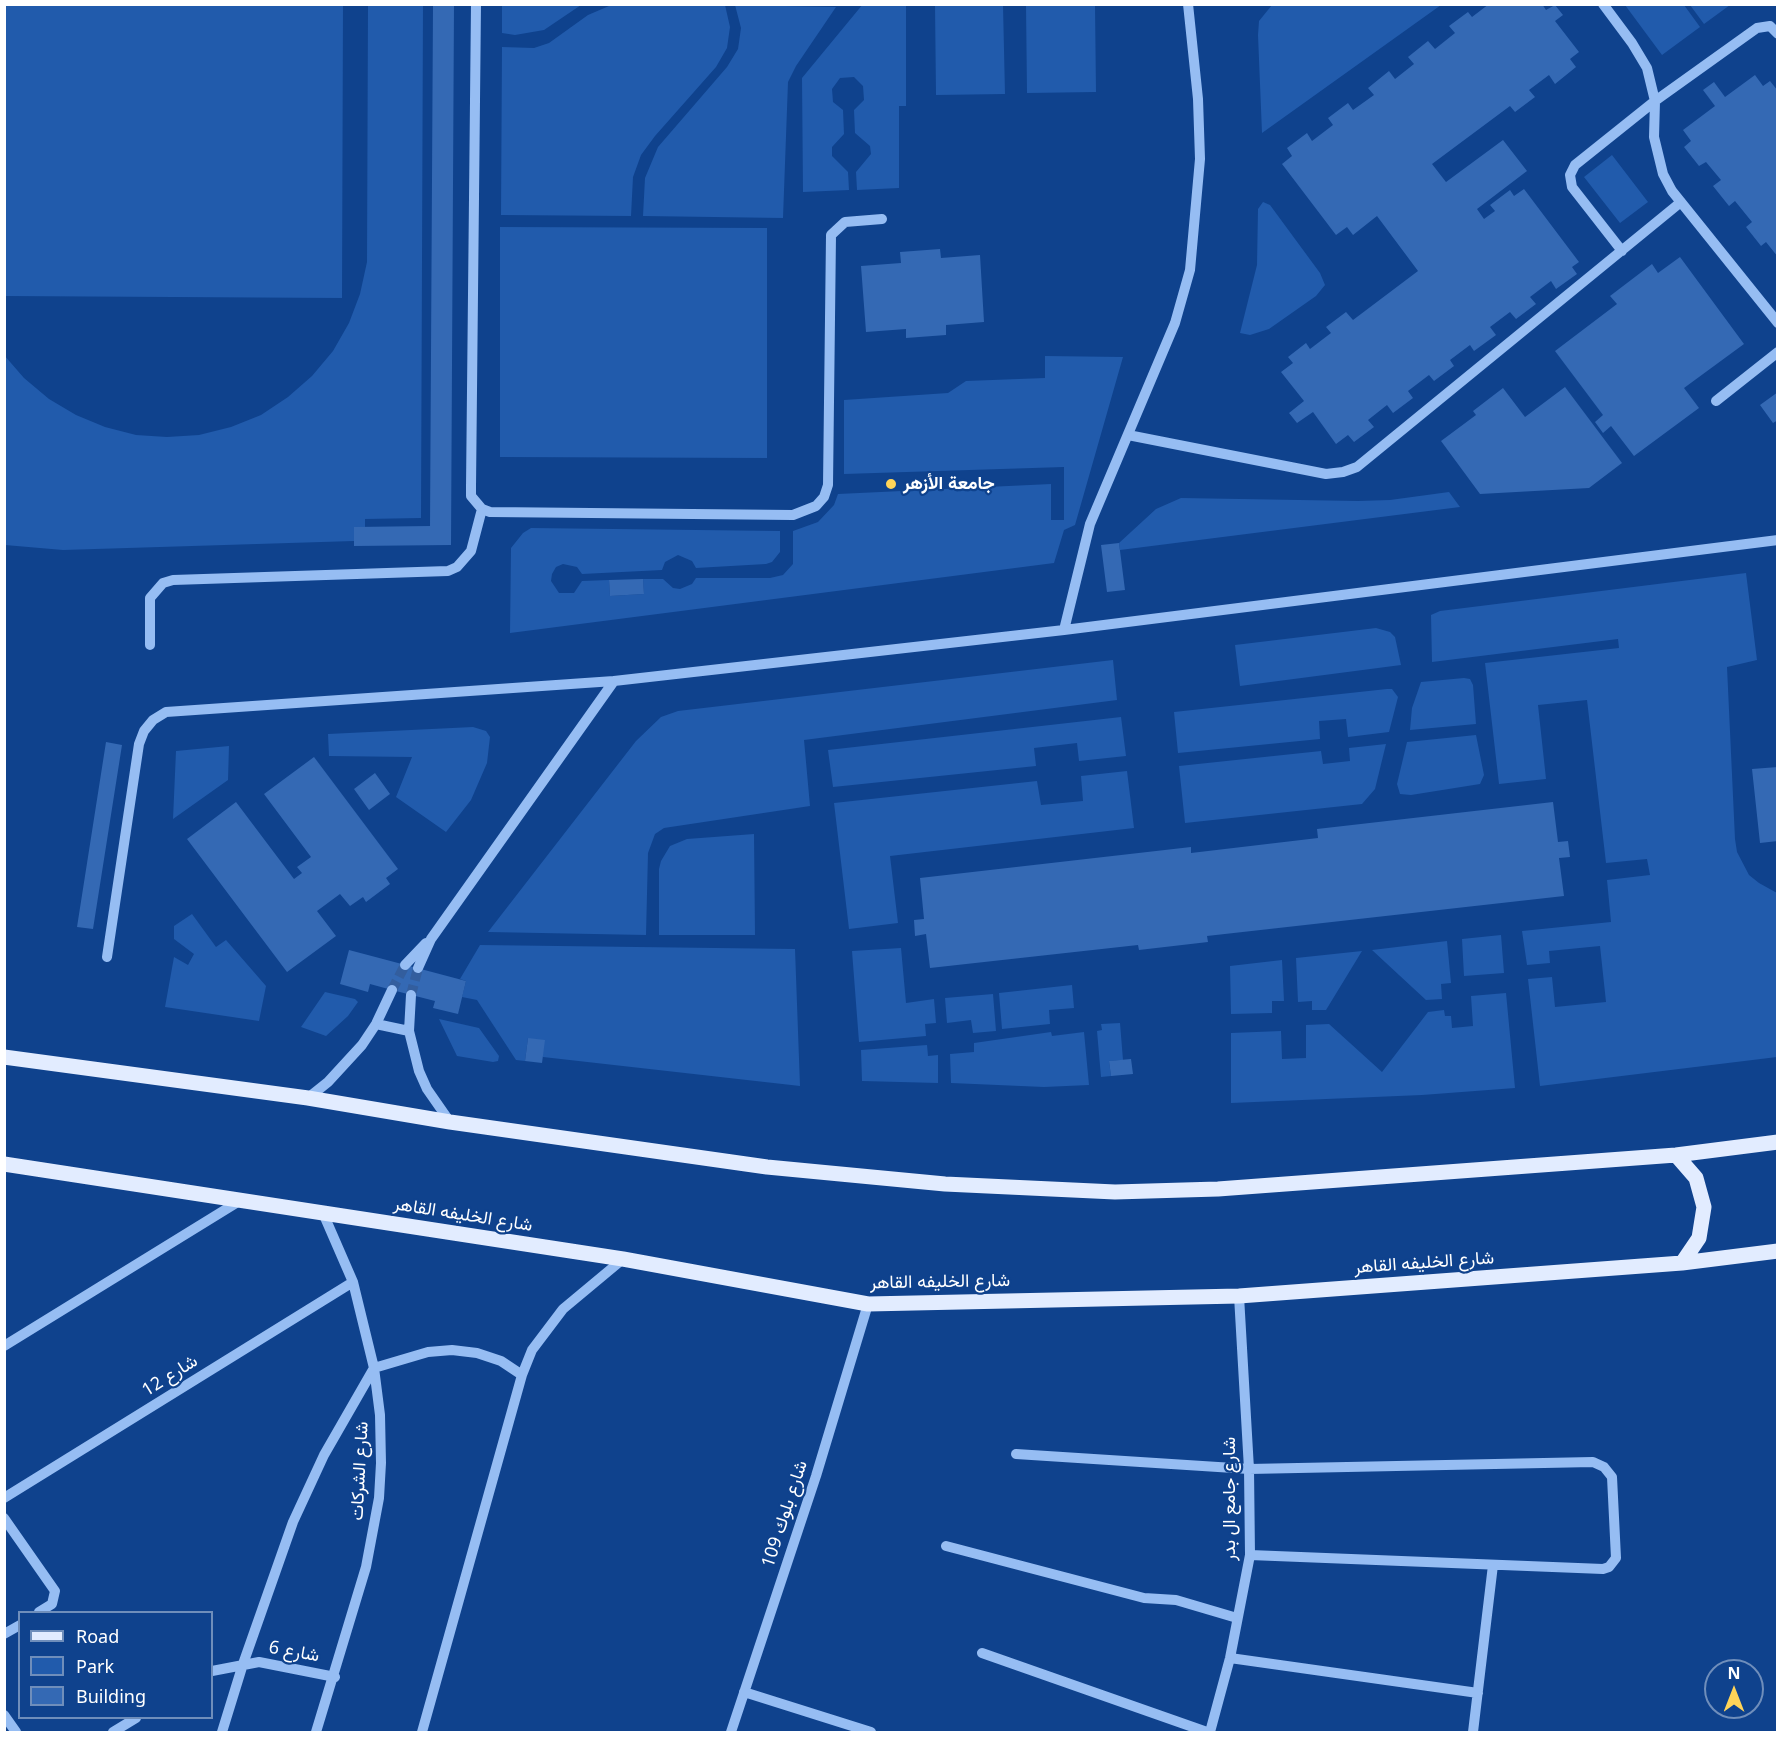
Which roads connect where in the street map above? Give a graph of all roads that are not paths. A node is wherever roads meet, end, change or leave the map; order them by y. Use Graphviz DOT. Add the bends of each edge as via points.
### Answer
graph roads {
  1 [pos="476,4"];
  2 [pos="1188,4"];
  3 [pos="1603,4"];
  4 [pos="1778,34"];
  5 [pos="1655,101"];
  6 [pos="1681,202"];
  7 [pos="882,219"];
  8 [pos="1622,251"];
  9 [pos="1778,322"];
  10 [pos="1778,352"];
  11 [pos="1716,401"];
  12 [pos="1128,435"];
  13 [pos="482,509"];
  14 [pos="1778,540"];
  15 [pos="1064,630"];
  16 [pos="150,645"];
  17 [pos="614,681"];
  18 [pos="431,939"];
  19 [pos="107,957"];
  20 [pos="405,965"];
  21 [pos="418,968"];
  22 [pos="392,990"];
  23 [pos="411,995"];
  24 [pos="376,1024"];
  25 [pos="409,1031"];
  26 [pos="4,1057"];
  27 [pos="308,1098"];
  28 [pos="450,1122"];
  29 [pos="1778,1142"];
  30 [pos="1676,1155"];
  31 [pos="4,1164"];
  32 [pos="241,1200"];
  33 [pos="323,1213"];
  34 [pos="1778,1251"];
  35 [pos="623,1259"];
  36 [pos="1682,1263"];
  37 [pos="353,1282"];
  38 [pos="1239,1296"];
  39 [pos="868,1304"];
  40 [pos="4,1346"];
  41 [pos="374,1368"];
  42 [pos="522,1375"];
  43 [pos="1016,1454"];
  44 [pos="1248,1469"];
  45 [pos="4,1498"];
  46 [pos="4,1518"];
  47 [pos="946,1546"];
  48 [pos="1250,1555"];
  49 [pos="1493,1565"];
  50 [pos="41,1611"];
  51 [pos="1238,1618"];
  52 [pos="18,1626"];
  53 [pos="4,1634"];
  54 [pos="982,1653"];
  55 [pos="1230,1658"];
  56 [pos="243,1664"];
  57 [pos="213,1671"];
  58 [pos="335,1677"];
  59 [pos="744,1692"];
  60 [pos="1478,1693"];
  61 [pos="4,1715"];
  62 [pos="133,1719"];
  63 [pos="16,1732"];
  64 [pos="113,1732"];
  65 [pos="222,1732"];
  66 [pos="316,1732"];
  67 [pos="422,1732"];
  68 [pos="731,1732"];
  69 [pos="871,1732"];
  70 [pos="1208,1732"];
  71 [pos="1473,1732"];
  1 -- 13 [label="street" via="471,496"];
  2 -- 12 [label="street" via="1200,159 1190,270 1175,323"];
  3 -- 5 [label="street" via="1647,68"];
  4 -- 5 [label="street" via="1770,26 1761,25"];
  5 -- 6 [label="street" via="1657,156 1663,174"];
  5 -- 8 [label="street" via="1575,165 1570,176 1572,187"];
  6 -- 8 [label="street"];
  6 -- 9 [label="street"];
  7 -- 13 [label="street" via="845,222 831,235 828,485 816,506 793,515"];
  8 -- 12 [label="street" via="1370,457 1342,472 1310,472"];
  10 -- 11 [label="street"];
  12 -- 15 [label="street" via="1090,524"];
  13 -- 16 [label="street" via="471,551 457,567 438,574 163,583 150,598"];
  14 -- 15 [label="street"];
  15 -- 17 [label="street"];
  17 -- 18 [label="street"];
  17 -- 19 [label="street" via="166,712 153,720 139,744"];
  18 -- 20 [label="street"];
  18 -- 21 [label="street"];
  22 -- 24 [label="street"];
  23 -- 25 [label="street"];
  24 -- 25 [label="street"];
  24 -- 27 [label="street" via="346,1064"];
  25 -- 28 [label="street" via="418,1071"];
  26 -- 27 [label="main road"];
  27 -- 28 [label="main road"];
  28 -- 30 [label="main road" via="767,1167 945,1184 1115,1192 1230,1188"];
  29 -- 30 [label="main road"];
  30 -- 36 [label="main road" via="1696,1178 1704,1208 1700,1238"];
  31 -- 32 [label="main road, شارع الخليفه القاهر"];
  32 -- 33 [label="main road, شارع الخليفه القاهر"];
  32 -- 40 [label="street"];
  33 -- 35 [label="main road, شارع الخليفه القاهر"];
  33 -- 37 [label="street, شارع الشركات"];
  34 -- 36 [label="main road, شارع الخليفه القاهر"];
  35 -- 39 [label="main road, شارع الخليفه القاهر"];
  35 -- 42 [label="street" via="563,1309 532,1350"];
  36 -- 38 [label="main road, شارع الخليفه القاهر"];
  37 -- 41 [label="street, شارع الشركات"];
  37 -- 45 [label="street, شارع 12"];
  38 -- 39 [label="main road, شارع الخليفه القاهر"];
  38 -- 44 [label="street, شارع جامع ال بدر"];
  39 -- 59 [label="street, شارع بلوك 109"];
  41 -- 42 [label="street" via="428,1352 452,1350 501,1361"];
  41 -- 56 [label="street" via="308,1488"];
  41 -- 58 [label="street, شارع الشركات" via="380,1415 379,1498 366,1567"];
  42 -- 67 [label="street"];
  43 -- 44 [label="street"];
  44 -- 48 [label="street, شارع جامع ال بدر"];
  44 -- 49 [label="street" via="1593,1462 1604,1467 1612,1477 1614,1490 1617,1558 1609,1568"];
  46 -- 50 [label="street" via="55,1591 52,1604"];
  47 -- 51 [label="street" via="1144,1598 1176,1600"];
  48 -- 49 [label="street"];
  48 -- 51 [label="street, شارع جامع ال بدر"];
  49 -- 60 [label="street"];
  51 -- 55 [label="street, شارع جامع ال بدر"];
  52 -- 53 [label="street"];
  54 -- 70 [label="street"];
  55 -- 60 [label="street"];
  55 -- 70 [label="street, شارع جامع ال بدر"];
  56 -- 57 [label="street, شارع 6"];
  56 -- 58 [label="street, شارع 6" via="259,1662"];
  56 -- 65 [label="street"];
  58 -- 66 [label="street, شارع الشركات"];
  59 -- 68 [label="street, شارع بلوك 109"];
  59 -- 69 [label="street"];
  60 -- 71 [label="street"];
  61 -- 63 [label="street"];
  62 -- 64 [label="street"];
}
